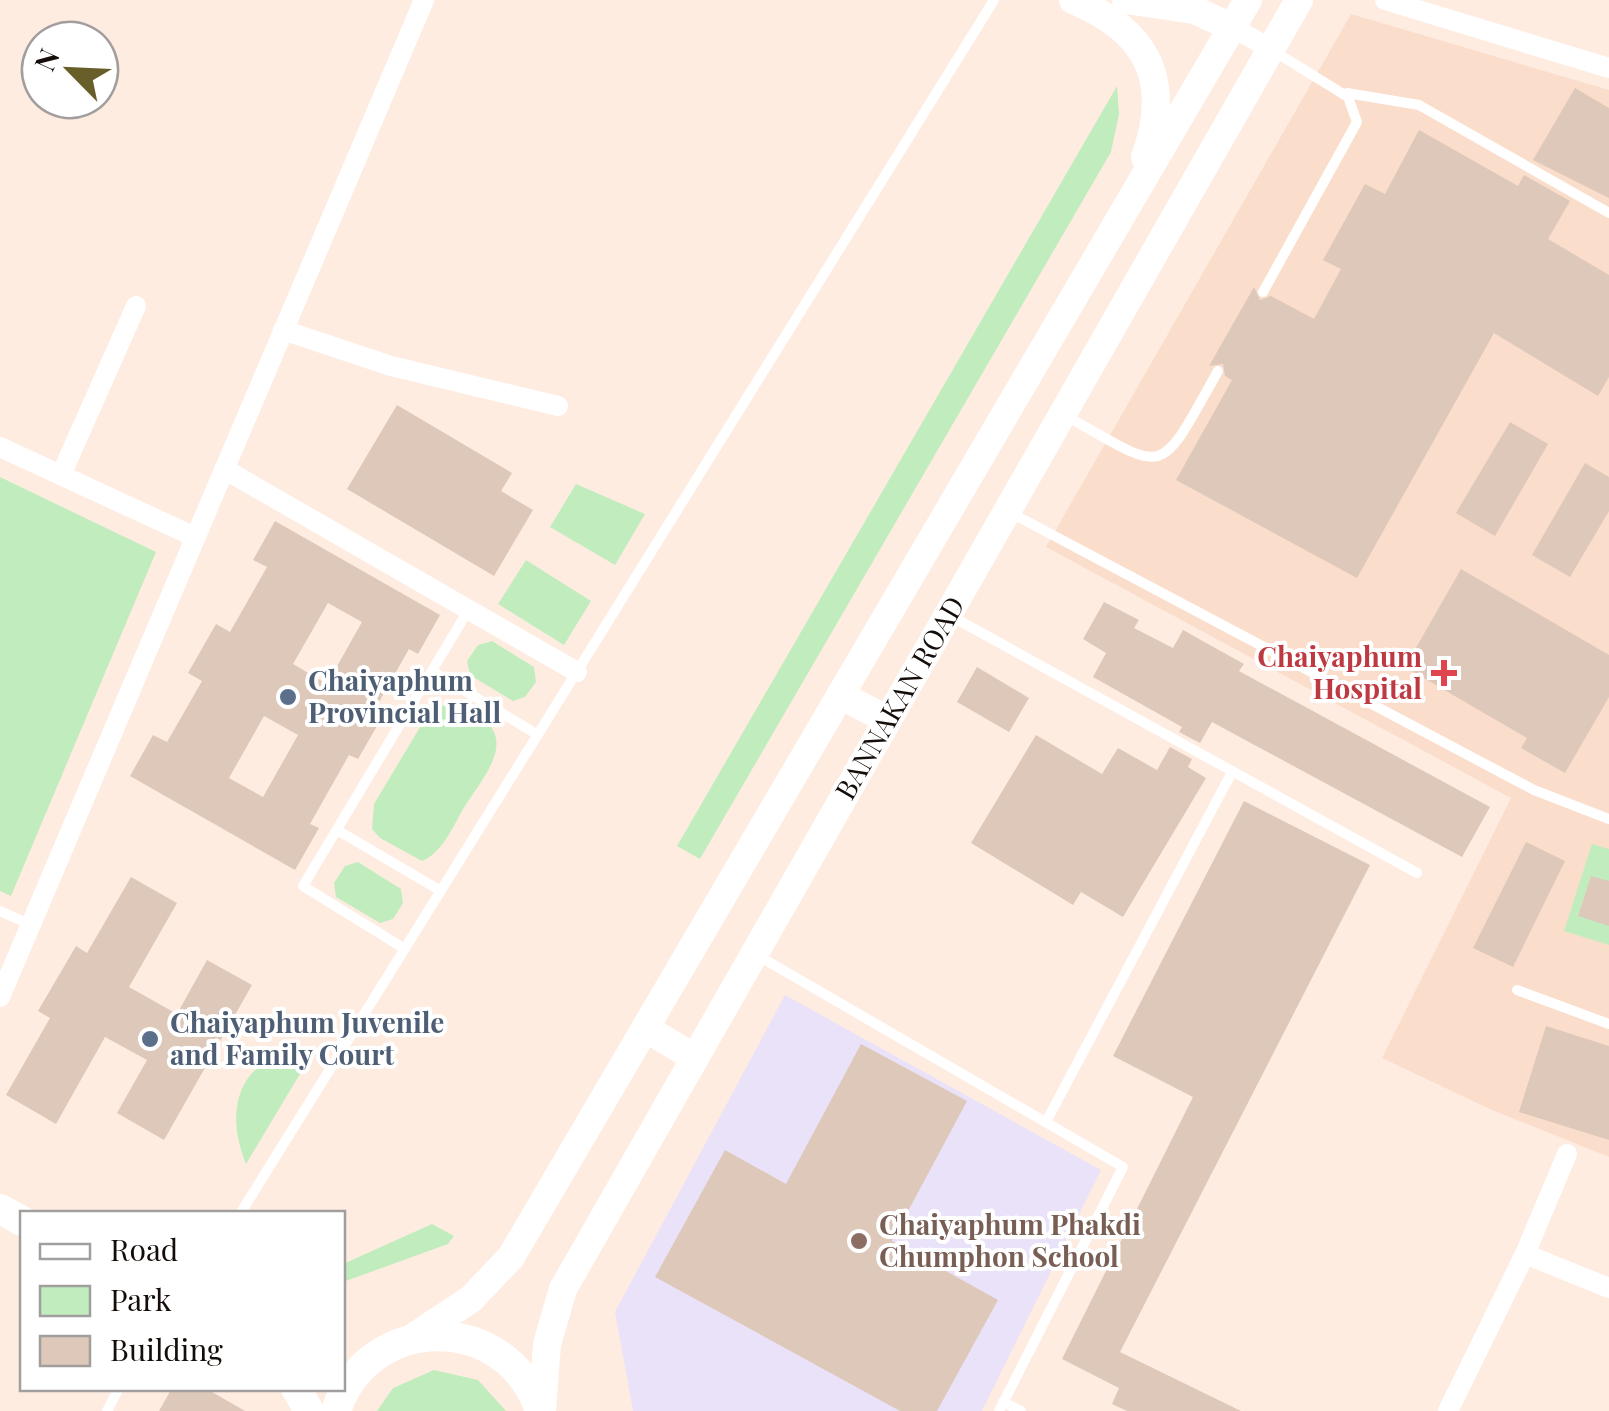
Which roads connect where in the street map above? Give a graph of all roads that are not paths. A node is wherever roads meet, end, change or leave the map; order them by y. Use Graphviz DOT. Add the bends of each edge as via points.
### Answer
graph roads {
  1 [pos="424,0"];
  2 [pos="994,0"];
  3 [pos="1073,0"];
  4 [pos="1126,0"];
  5 [pos="1248,0"];
  6 [pos="1299,0"];
  7 [pos="1384,0"];
  8 [pos="1232,26"];
  9 [pos="1271,49"];
  10 [pos="1609,68"];
  11 [pos="1341,91"];
  12 [pos="1127,205"];
  13 [pos="1609,213"];
  14 [pos="1083,280"];
  15 [pos="1263,292"];
  16 [pos="1125,304"];
  17 [pos="136,306"];
  18 [pos="283,330"];
  19 [pos="1218,371"];
  20 [pos="558,406"];
  21 [pos="1062,414"];
  22 [pos="0,446"];
  23 [pos="224,469"];
  24 [pos="61,475"];
  25 [pos="1007,511"];
  26 [pos="195,537"];
  27 [pos="469,608"];
  28 [pos="948,614"];
  29 [pos="432,670"];
  30 [pos="577,672"];
  31 [pos="840,695"];
  32 [pos="888,720"];
  33 [pos="538,736"];
  34 [pos="1232,772"];
  35 [pos="1609,819"];
  36 [pos="337,830"];
  37 [pos="1417,873"];
  38 [pos="441,891"];
  39 [pos="0,911"];
  40 [pos="30,926"];
  41 [pos="404,950"];
  42 [pos="754,954"];
  43 [pos="1518,990"];
  44 [pos="0,997"];
  45 [pos="1609,1024"];
  46 [pos="645,1028"];
  47 [pos="695,1058"];
  48 [pos="1046,1122"];
  49 [pos="1567,1154"];
  50 [pos="242,1211"];
  51 [pos="1525,1254"];
  52 [pos="1609,1288"];
  53 [pos="415,1336"];
  54 [pos="385,1348"];
  55 [pos="345,1354"];
  56 [pos="1001,1406"];
  57 [pos="336,1411"];
  58 [pos="541,1411"];
  59 [pos="1021,1411"];
  60 [pos="1448,1411"];
  1 -- 18 [label="street"];
  2 -- 30 [label="lane"];
  3 -- 12 [label="street" via="1126,28 1143,48 1153,78 1152,138"];
  4 -- 8 [label="street" via="1194,10"];
  5 -- 8 [label="street, BANNAKAN ROAD"];
  6 -- 9 [label="street, BANNAKAN ROAD"];
  7 -- 10 [label="street"];
  8 -- 9 [label="street"];
  8 -- 12 [label="street, BANNAKAN ROAD"];
  9 -- 11 [label="lane"];
  9 -- 16 [label="street, BANNAKAN ROAD"];
  11 -- 13 [label="lane" via="1419,104"];
  11 -- 15 [label="lane" via="1357,113 1354,131"];
  12 -- 14 [label="street, BANNAKAN ROAD"];
  14 -- 16 [label="street"];
  14 -- 31 [label="street, BANNAKAN ROAD"];
  16 -- 21 [label="street, BANNAKAN ROAD"];
  17 -- 24 [label="street"];
  18 -- 20 [label="street" via="391,366"];
  18 -- 23 [label="street"];
  19 -- 21 [label="lane" via="1173,449 1154,458"];
  21 -- 25 [label="street, BANNAKAN ROAD"];
  22 -- 24 [label="street"];
  23 -- 26 [label="street"];
  23 -- 27 [label="street"];
  24 -- 26 [label="street"];
  25 -- 28 [label="street, BANNAKAN ROAD"];
  25 -- 35 [label="lane" via="1534,790"];
  26 -- 40 [label="street"];
  27 -- 29 [label="lane"];
  27 -- 30 [label="street"];
  28 -- 32 [label="street, BANNAKAN ROAD"];
  28 -- 34 [label="lane"];
  29 -- 33 [label="lane"];
  29 -- 36 [label="lane"];
  30 -- 33 [label="lane"];
  31 -- 32 [label="street"];
  31 -- 46 [label="street, BANNAKAN ROAD"];
  32 -- 42 [label="street, BANNAKAN ROAD"];
  33 -- 38 [label="lane"];
  34 -- 37 [label="lane"];
  34 -- 48 [label="lane"];
  36 -- 38 [label="lane"];
  36 -- 41 [label="lane" via="303,886"];
  38 -- 41 [label="lane"];
  39 -- 40 [label="lane"];
  40 -- 44 [label="street"];
  41 -- 50 [label="lane"];
  42 -- 47 [label="street, BANNAKAN ROAD"];
  42 -- 48 [label="lane"];
  43 -- 45 [label="lane"];
  46 -- 47 [label="street"];
  46 -- 53 [label="street, BANNAKAN ROAD" via="511,1257 471,1299"];
  47 -- 58 [label="street, BANNAKAN ROAD" via="564,1289 547,1344"];
  48 -- 56 [label="lane" via="1123,1167"];
  49 -- 51 [label="street"];
  51 -- 52 [label="street"];
  51 -- 60 [label="street"];
  53 -- 54 [label="main road"];
  53 -- 58 [label="main road" via="450,1334 485,1344 514,1364"];
  54 -- 55 [label="main road"];
  54 -- 57 [label="main road" via="360,1368"];
  56 -- 59 [label="lane"];
}
